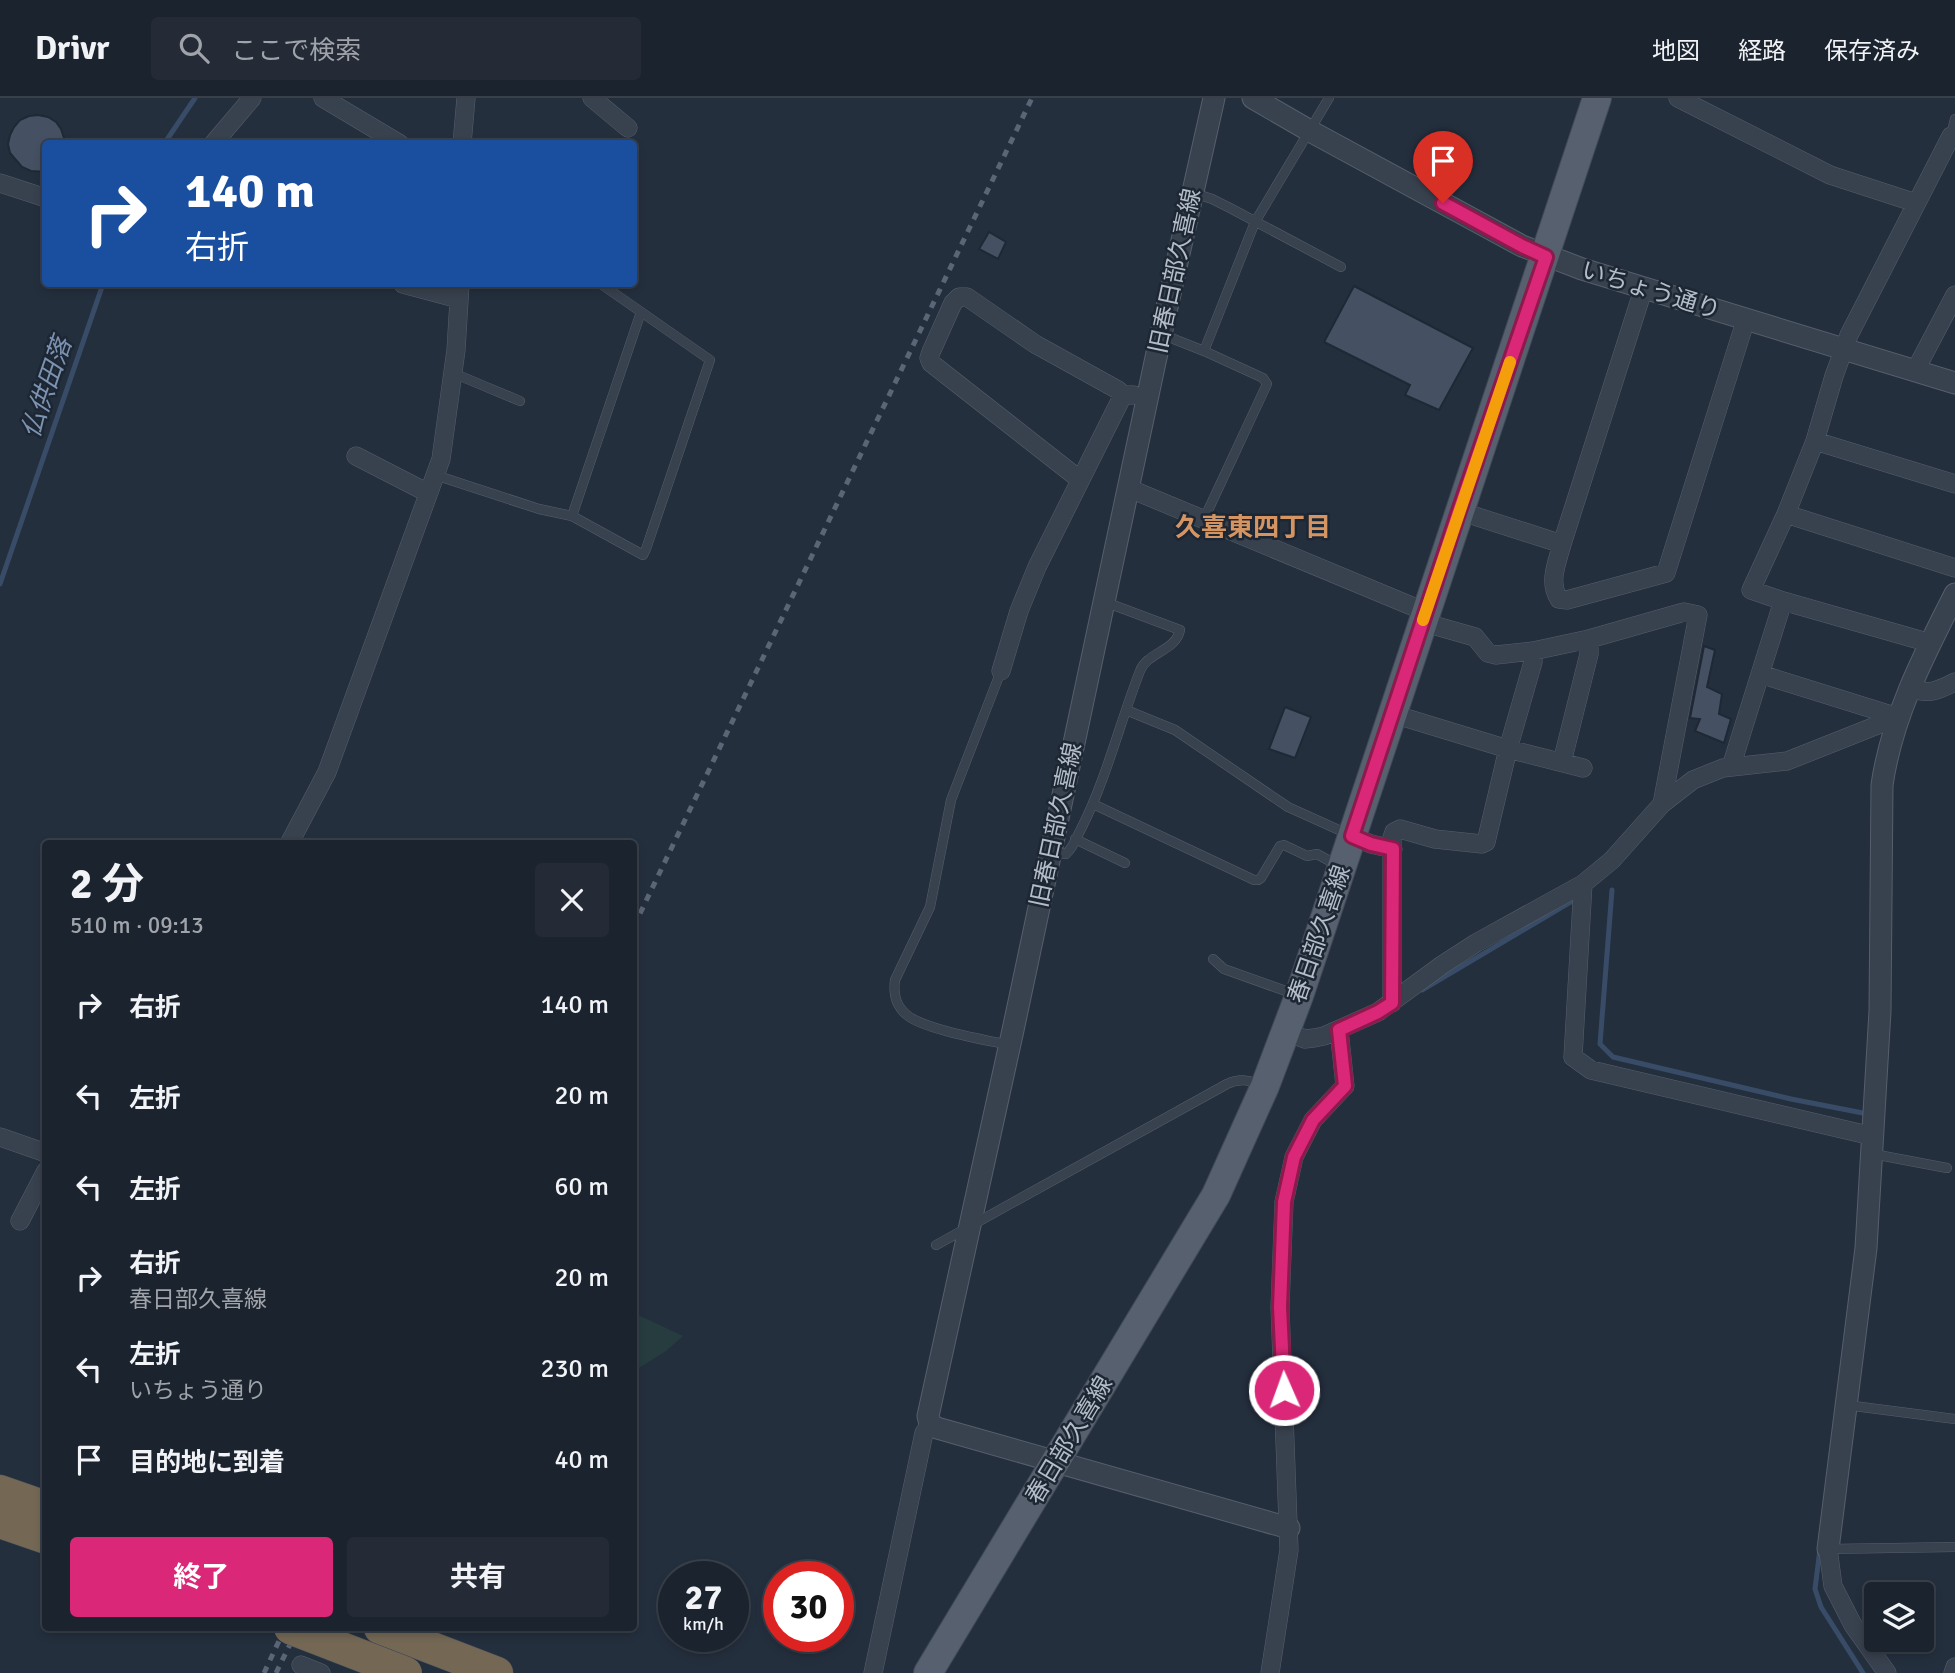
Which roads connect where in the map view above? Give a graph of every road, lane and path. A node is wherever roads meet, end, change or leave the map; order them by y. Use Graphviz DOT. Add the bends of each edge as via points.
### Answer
graph roads {
  1 [pos="252,98"];
  2 [pos="323,98"];
  3 [pos="466,98"];
  4 [pos="592,98"];
  5 [pos="1214,98"];
  6 [pos="1253,98"];
  7 [pos="1329,98"];
  8 [pos="1597,98"];
  9 [pos="1678,98"];
  10 [pos="628,128"];
  11 [pos="1310,131"];
  12 [pos="1953,131"];
  13 [pos="216,140"];
  14 [pos="393,140"];
  15 [pos="462,140"];
  16 [pos="0,183"];
  17 [pos="1192,193"];
  18 [pos="42,197"];
  19 [pos="1916,202"];
  20 [pos="1256,221"];
  21 [pos="1546,257"];
  22 [pos="1341,267"];
  23 [pos="428,287"];
  24 [pos="605,287"];
  25 [pos="1644,287"];
  26 [pos="460,291"];
  27 [pos="1955,295"];
  28 [pos="641,313"];
  29 [pos="1746,318"];
  30 [pos="1161,334"];
  31 [pos="1843,350"];
  32 [pos="1205,351"];
  33 [pos="1914,371"];
  34 [pos="453,373"];
  35 [pos="1955,383"];
  36 [pos="1123,395"];
  37 [pos="1147,398"];
  38 [pos="520,401"];
  39 [pos="1815,441"];
  40 [pos="356,456"];
  41 [pos="435,475"];
  42 [pos="1079,480"];
  43 [pos="1955,484"];
  44 [pos="1128,488"];
  45 [pos="428,493"];
  46 [pos="1459,511"];
  47 [pos="1786,514"];
  48 [pos="572,516"];
  49 [pos="1204,519"];
  50 [pos="1562,544"];
  51 [pos="1955,568"];
  52 [pos="1955,594"];
  53 [pos="1783,601"];
  54 [pos="1104,602"];
  55 [pos="1424,617"];
  56 [pos="1588,639"];
  57 [pos="1930,643"];
  58 [pos="1533,651"];
  59 [pos="1001,671"];
  60 [pos="1760,674"];
  61 [pos="1955,682"];
  62 [pos="1910,688"];
  63 [pos="1126,710"];
  64 [pos="1393,714"];
  65 [pos="1898,718"];
  66 [pos="1508,749"];
  67 [pos="1562,762"];
  68 [pos="1731,767"];
  69 [pos="1583,768"];
  70 [pos="1093,804"];
  71 [pos="1662,804"];
  72 [pos="1352,836"];
  73 [pos="1075,839"];
  74 [pos="291,840"];
  75 [pos="1393,849"];
  76 [pos="1051,852"];
  77 [pos="1125,863"];
  78 [pos="1342,868"];
  79 [pos="1583,884"];
  80 [pos="1213,959"];
  81 [pos="1299,996"];
  82 [pos="1392,1003"];
  83 [pos="1339,1030"];
  84 [pos="1286,1032"];
  85 [pos="1009,1046"];
  86 [pos="1265,1086"];
  87 [pos="0,1137"];
  88 [pos="1872,1145"];
  89 [pos="42,1152"];
  90 [pos="1947,1168"];
  91 [pos="42,1179"];
  92 [pos="20,1222"];
  93 [pos="969,1226"];
  94 [pos="936,1245"];
  95 [pos="1846,1405"];
  96 [pos="1955,1419"];
  97 [pos="930,1424"];
  98 [pos="1056,1462"];
  99 [pos="0,1491"];
  100 [pos="42,1506"];
  101 [pos="0,1522"];
  102 [pos="1289,1528"];
  103 [pos="42,1537"];
  104 [pos="1955,1547"];
  105 [pos="1828,1549"];
  106 [pos="298,1631"];
  107 [pos="388,1631"];
  108 [pos="301,1665"];
  109 [pos="1955,1667"];
  110 [pos="321,1673"];
  111 [pos="406,1673"];
  112 [pos="497,1673"];
  113 [pos="873,1673"];
  114 [pos="928,1673"];
  115 [pos="1270,1673"];
  116 [pos="1887,1673"];
  117 [pos="1953,1673"];
  1 -- 13 [label="street"];
  2 -- 14 [label="street"];
  3 -- 15 [label="street"];
  4 -- 10 [label="street"];
  5 -- 17 [label="street, 旧春日部久喜線"];
  6 -- 11 [label="street, いちょう通り"];
  7 -- 11 [label="lane"];
  8 -- 21 [label="main road, 春日部久喜線"];
  9 -- 19 [label="street" via="1830,176"];
  11 -- 20 [label="lane"];
  11 -- 21 [label="street, いちょう通り"];
  12 -- 19 [label="street"];
  16 -- 18 [label="street"];
  17 -- 20 [label="lane"];
  17 -- 30 [label="street, 旧春日部久喜線"];
  19 -- 31 [label="street"];
  20 -- 22 [label="lane"];
  20 -- 32 [label="lane"];
  21 -- 25 [label="street, いちょう通り"];
  21 -- 46 [label="main road, 春日部久喜線"];
  23 -- 26 [label="street"];
  24 -- 28 [label="lane"];
  25 -- 29 [label="street, いちょう通り"];
  25 -- 50 [label="street"];
  26 -- 34 [label="street"];
  27 -- 33 [label="street"];
  28 -- 48 [label="lane"];
  28 -- 48 [label="lane" via="710,360 646,549 643,555"];
  29 -- 31 [label="street, いちょう通り"];
  29 -- 50 [label="street" via="1666,573 1559,599 1553,581"];
  30 -- 32 [label="lane"];
  30 -- 37 [label="street, 旧春日部久喜線"];
  31 -- 33 [label="street, いちょう通り"];
  31 -- 39 [label="street"];
  32 -- 49 [label="lane" via="1267,384"];
  33 -- 35 [label="street, いちょう通り"];
  34 -- 38 [label="lane"];
  34 -- 41 [label="street"];
  36 -- 37 [label="street"];
  36 -- 42 [label="street"];
  36 -- 42 [label="street" via="1035,344 967,297 953,303 931,352 931,363"];
  37 -- 44 [label="street, 旧春日部久喜線"];
  39 -- 43 [label="street"];
  39 -- 47 [label="street"];
  40 -- 45 [label="street"];
  41 -- 45 [label="street"];
  41 -- 48 [label="lane"];
  42 -- 59 [label="street" via="1037,567"];
  44 -- 49 [label="street"];
  44 -- 54 [label="street, 旧春日部久喜線"];
  45 -- 74 [label="street" via="327,772"];
  46 -- 50 [label="street"];
  46 -- 55 [label="main road, 春日部久喜線"];
  47 -- 51 [label="street"];
  47 -- 53 [label="street" via="1751,590"];
  49 -- 55 [label="street"];
  52 -- 57 [label="street"];
  53 -- 57 [label="street"];
  53 -- 60 [label="street"];
  54 -- 63 [label="lane" via="1180,630 1174,643 1142,666"];
  54 -- 76 [label="street, 旧春日部久喜線"];
  55 -- 58 [label="street" via="1475,637 1488,653"];
  55 -- 64 [label="main road, 春日部久喜線"];
  56 -- 58 [label="street"];
  56 -- 67 [label="street" via="1589,654"];
  56 -- 71 [label="street" via="1684,611 1698,615"];
  57 -- 62 [label="street"];
  58 -- 66 [label="street"];
  59 -- 85 [label="lane" via="951,800 930,907 894,990 901,1009 915,1021"];
  60 -- 65 [label="street"];
  60 -- 68 [label="street"];
  61 -- 62 [label="street" via="1932,692"];
  62 -- 65 [label="street"];
  63 -- 70 [label="lane"];
  63 -- 72 [label="lane" via="1175,730 1288,807"];
  64 -- 66 [label="street"];
  64 -- 72 [label="main road, 春日部久喜線"];
  65 -- 68 [label="street" via="1787,761"];
  65 -- 88 [label="street" via="1882,785 1880,998"];
  66 -- 67 [label="street"];
  66 -- 75 [label="street" via="1486,842 1435,839 1400,829 1394,832"];
  67 -- 69 [label="street"];
  68 -- 71 [label="street" via="1693,780"];
  70 -- 73 [label="lane"];
  70 -- 78 [label="lane" via="1254,880 1261,878 1284,845 1307,856 1317,854"];
  71 -- 79 [label="street" via="1612,860"];
  72 -- 75 [label="street"];
  72 -- 78 [label="main road, 春日部久喜線"];
  73 -- 76 [label="lane" via="1066,855"];
  73 -- 77 [label="lane"];
  75 -- 82 [label="street"];
  76 -- 85 [label="street, 旧春日部久喜線"];
  78 -- 81 [label="main road, 春日部久喜線"];
  79 -- 82 [label="street" via="1476,943"];
  79 -- 88 [label="street" via="1573,1057 1591,1070"];
  80 -- 81 [label="lane" via="1224,968"];
  81 -- 84 [label="main road, 春日部久喜線"];
  82 -- 83 [label="street"];
  83 -- 84 [label="street" via="1305,1039"];
  83 -- 102 [label="street" via="1345,1086 1313,1120 1294,1157 1284,1202 1280,1307"];
  84 -- 86 [label="main road, 春日部久喜線"];
  85 -- 93 [label="street, 旧春日部久喜線"];
  86 -- 93 [label="lane" via="1236,1080"];
  86 -- 98 [label="main road, 春日部久喜線" via="1216,1195"];
  87 -- 89 [label="street"];
  88 -- 90 [label="lane"];
  88 -- 95 [label="street" via="1866,1248"];
  91 -- 92 [label="street"];
  93 -- 94 [label="lane"];
  93 -- 97 [label="street, 旧春日部久喜線" via="928,1416"];
  95 -- 96 [label="lane"];
  95 -- 105 [label="street"];
  97 -- 98 [label="street"];
  97 -- 113 [label="street"];
  98 -- 102 [label="street"];
  98 -- 114 [label="main road, 春日部久喜線"];
  99 -- 100 [label="highway"];
  101 -- 103 [label="highway"];
  102 -- 115 [label="street"];
  104 -- 105 [label="lane"];
  105 -- 116 [label="street" via="1833,1586 1853,1625"];
  106 -- 111 [label="highway, bridge"];
  107 -- 112 [label="highway"];
  108 -- 110 [label="street"];
  109 -- 117 [label="street"];
}
